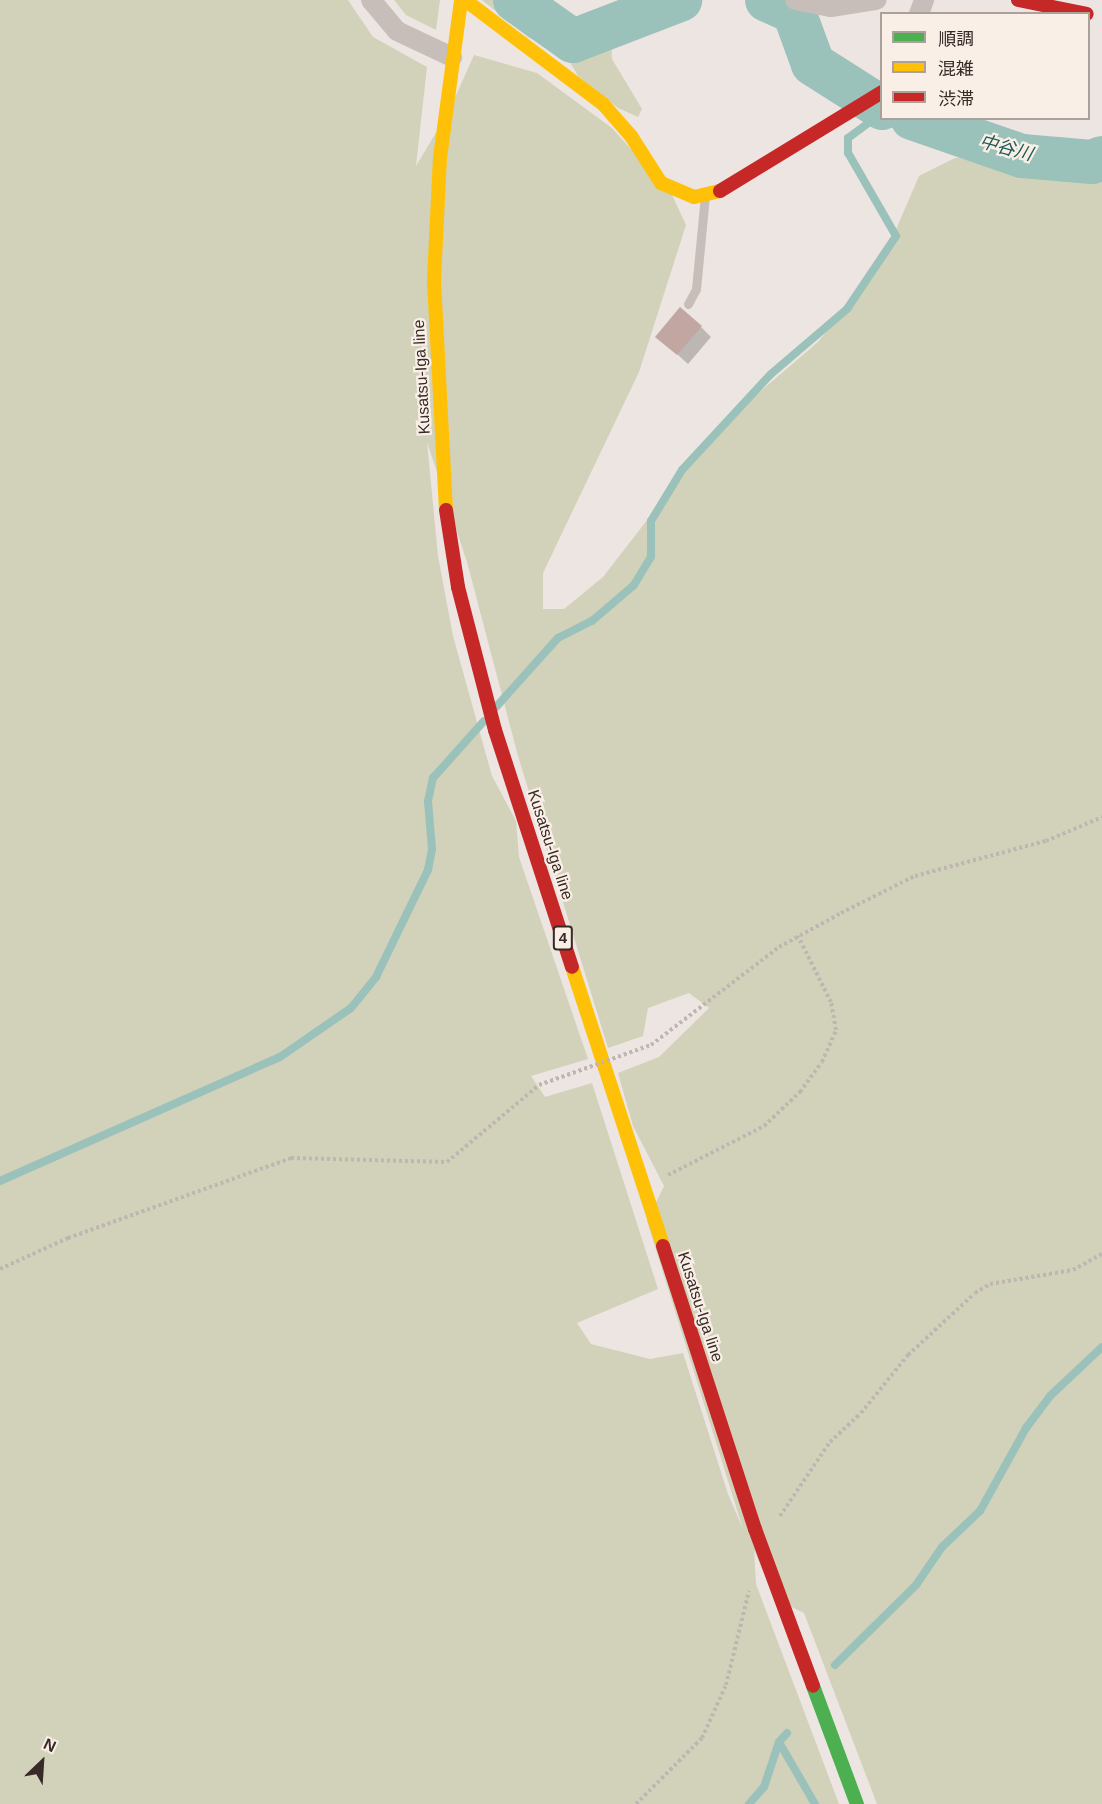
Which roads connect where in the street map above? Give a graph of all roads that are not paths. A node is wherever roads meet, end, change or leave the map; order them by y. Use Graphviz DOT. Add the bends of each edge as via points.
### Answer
graph roads {
  1 [pos="371,0"];
  2 [pos="463,0"];
  3 [pos="795,0"];
  4 [pos="876,0"];
  5 [pos="1018,0"];
  6 [pos="842,3"];
  7 [pos="1093,12"];
  8 [pos="453,49"];
  9 [pos="880,94"];
  10 [pos="705,194"];
  11 [pos="688,304"];
  12 [pos="857,1804"];
  1 -- 8 [label="street" via="397,31"];
  2 -- 8 [label="main road, Kusatsu-Iga line / 4"];
  2 -- 10 [label="main road" via="603,104 631,136 661,183 682,194"];
  3 -- 6 [label="street" via="831,7"];
  4 -- 6 [label="street"];
  5 -- 7 [label="main road"];
  8 -- 12 [label="main road, Kusatsu-Iga line / 4" via="440,158 434,280 446,519 458,586 495,730 755,1529"];
  9 -- 10 [label="main road" via="721,191"];
  10 -- 11 [label="lane" via="696,289"];
}
